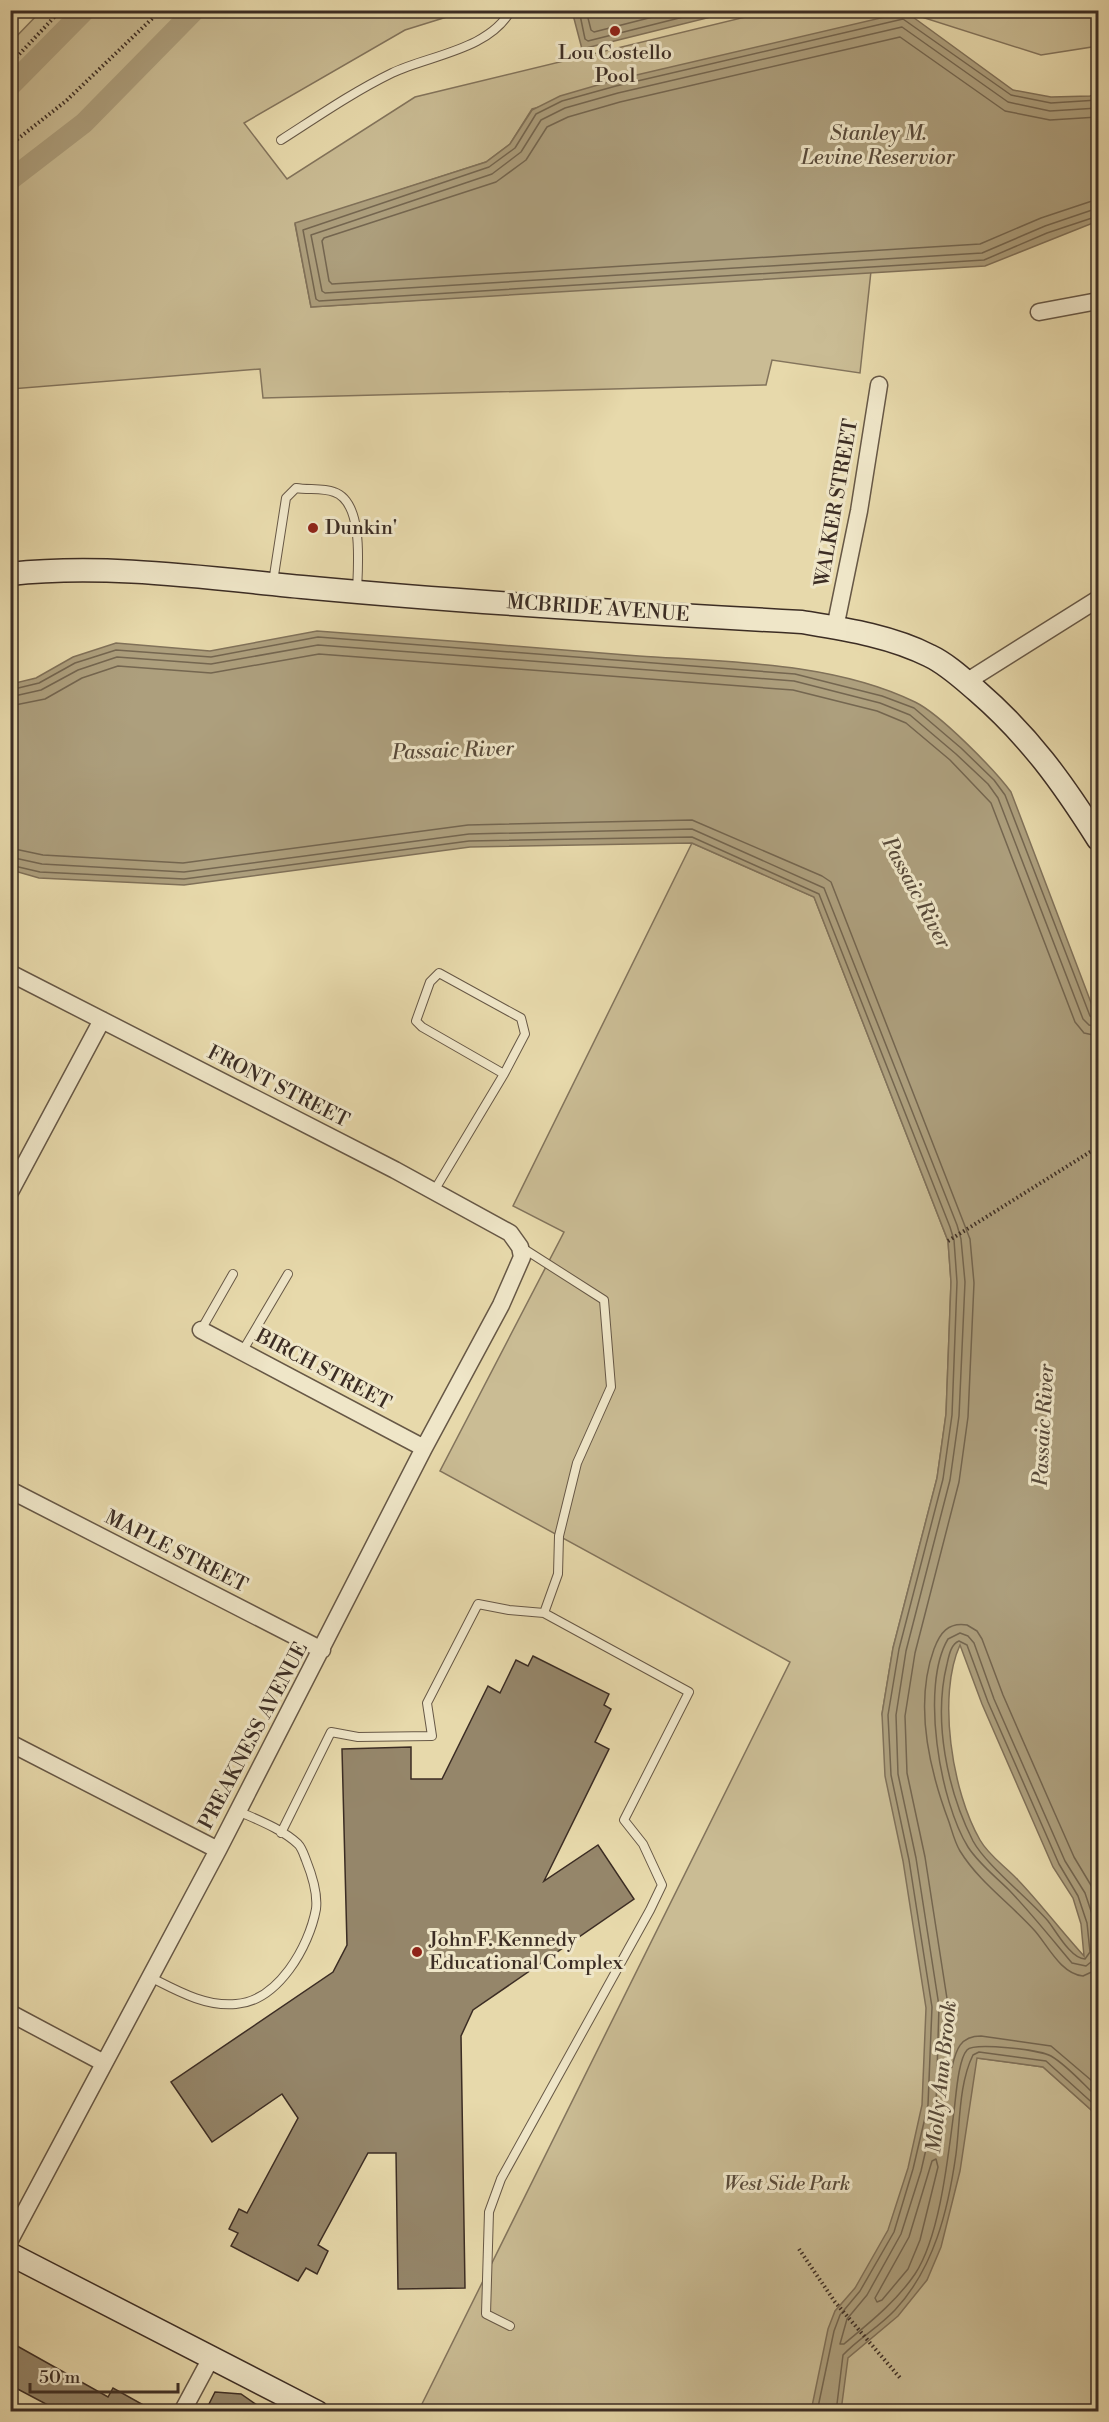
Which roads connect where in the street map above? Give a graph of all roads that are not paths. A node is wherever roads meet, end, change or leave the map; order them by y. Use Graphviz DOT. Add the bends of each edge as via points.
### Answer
graph roads {
  1 [pos="511,10"];
  2 [pos="281,140"];
  3 [pos="1098,301"];
  4 [pos="1039,312"];
  5 [pos="879,385"];
  6 [pos="10,574"];
  7 [pos="273,584"];
  8 [pos="357,592"];
  9 [pos="1098,599"];
  10 [pos="835,628"];
  11 [pos="966,682"];
  12 [pos="1098,839"];
  13 [pos="10,972"];
  14 [pos="102,1020"];
  15 [pos="504,1074"];
  16 [pos="434,1191"];
  17 [pos="10,1192"];
  18 [pos="520,1247"];
  19 [pos="233,1274"];
  20 [pos="288,1274"];
  21 [pos="201,1330"];
  22 [pos="242,1352"];
  23 [pos="424,1448"];
  24 [pos="10,1490"];
  25 [pos="544,1613"];
  26 [pos="322,1650"];
  27 [pos="10,1743"];
  28 [pos="238,1812"];
  29 [pos="281,1833"];
  30 [pos="218,1850"];
  31 [pos="150,1977"];
  32 [pos="10,2013"];
  33 [pos="104,2063"];
  34 [pos="10,2240"];
  35 [pos="10,2254"];
  36 [pos="510,2326"];
  37 [pos="211,2358"];
  38 [pos="182,2412"];
  39 [pos="317,2412"];
  1 -- 2 [label="lane" via="503,25 477,41 391,73"];
  3 -- 4 [label="street"];
  5 -- 10 [label="street, WALKER STREET"];
  6 -- 7 [label="main road, MCBRIDE AVENUE" via="45,570 192,576"];
  7 -- 8 [label="main road, MCBRIDE AVENUE"];
  7 -- 8 [label="lane" via="286,498 296,489 334,492 347,502 359,539"];
  8 -- 10 [label="main road, MCBRIDE AVENUE" via="802,622"];
  9 -- 11 [label="street"];
  10 -- 11 [label="main road, MCBRIDE AVENUE" via="931,656"];
  11 -- 12 [label="main road, MCBRIDE AVENUE" via="1025,735 1058,776"];
  13 -- 14 [label="street, FRONT STREET"];
  14 -- 16 [label="street, FRONT STREET"];
  14 -- 17 [label="street"];
  15 -- 15 [label="lane" via="525,1034 521,1018 438,973 430,982 416,1021"];
  15 -- 16 [label="lane"];
  16 -- 18 [label="street, FRONT STREET" via="510,1233"];
  18 -- 23 [label="street, PREAKNESS AVENUE" via="522,1257 515,1276"];
  18 -- 25 [label="lane" via="604,1300 611,1387 577,1463 559,1536 558,1574"];
  19 -- 21 [label="lane"];
  20 -- 22 [label="lane"];
  21 -- 22 [label="street, BIRCH STREET"];
  22 -- 23 [label="street, BIRCH STREET"];
  23 -- 26 [label="street, PREAKNESS AVENUE"];
  24 -- 26 [label="street, MAPLE STREET"];
  25 -- 29 [label="lane" via="478,1604 427,1703 432,1736 358,1737 331,1732"];
  25 -- 36 [label="lane" via="689,1692 624,1820 643,1844 662,1885 501,2180 489,2212 486,2314"];
  26 -- 28 [label="street, PREAKNESS AVENUE"];
  27 -- 30 [label="street"];
  28 -- 29 [label="lane"];
  28 -- 30 [label="street, PREAKNESS AVENUE"];
  29 -- 31 [label="lane" via="299,1845 313,1878 316,1907 300,1951 286,1972 263,1995 237,2004 211,2004"];
  30 -- 31 [label="street, PREAKNESS AVENUE"];
  31 -- 33 [label="street, PREAKNESS AVENUE"];
  32 -- 33 [label="street"];
  33 -- 34 [label="street, PREAKNESS AVENUE"];
  35 -- 37 [label="main road"];
  37 -- 38 [label="street"];
  37 -- 39 [label="main road"];
}
